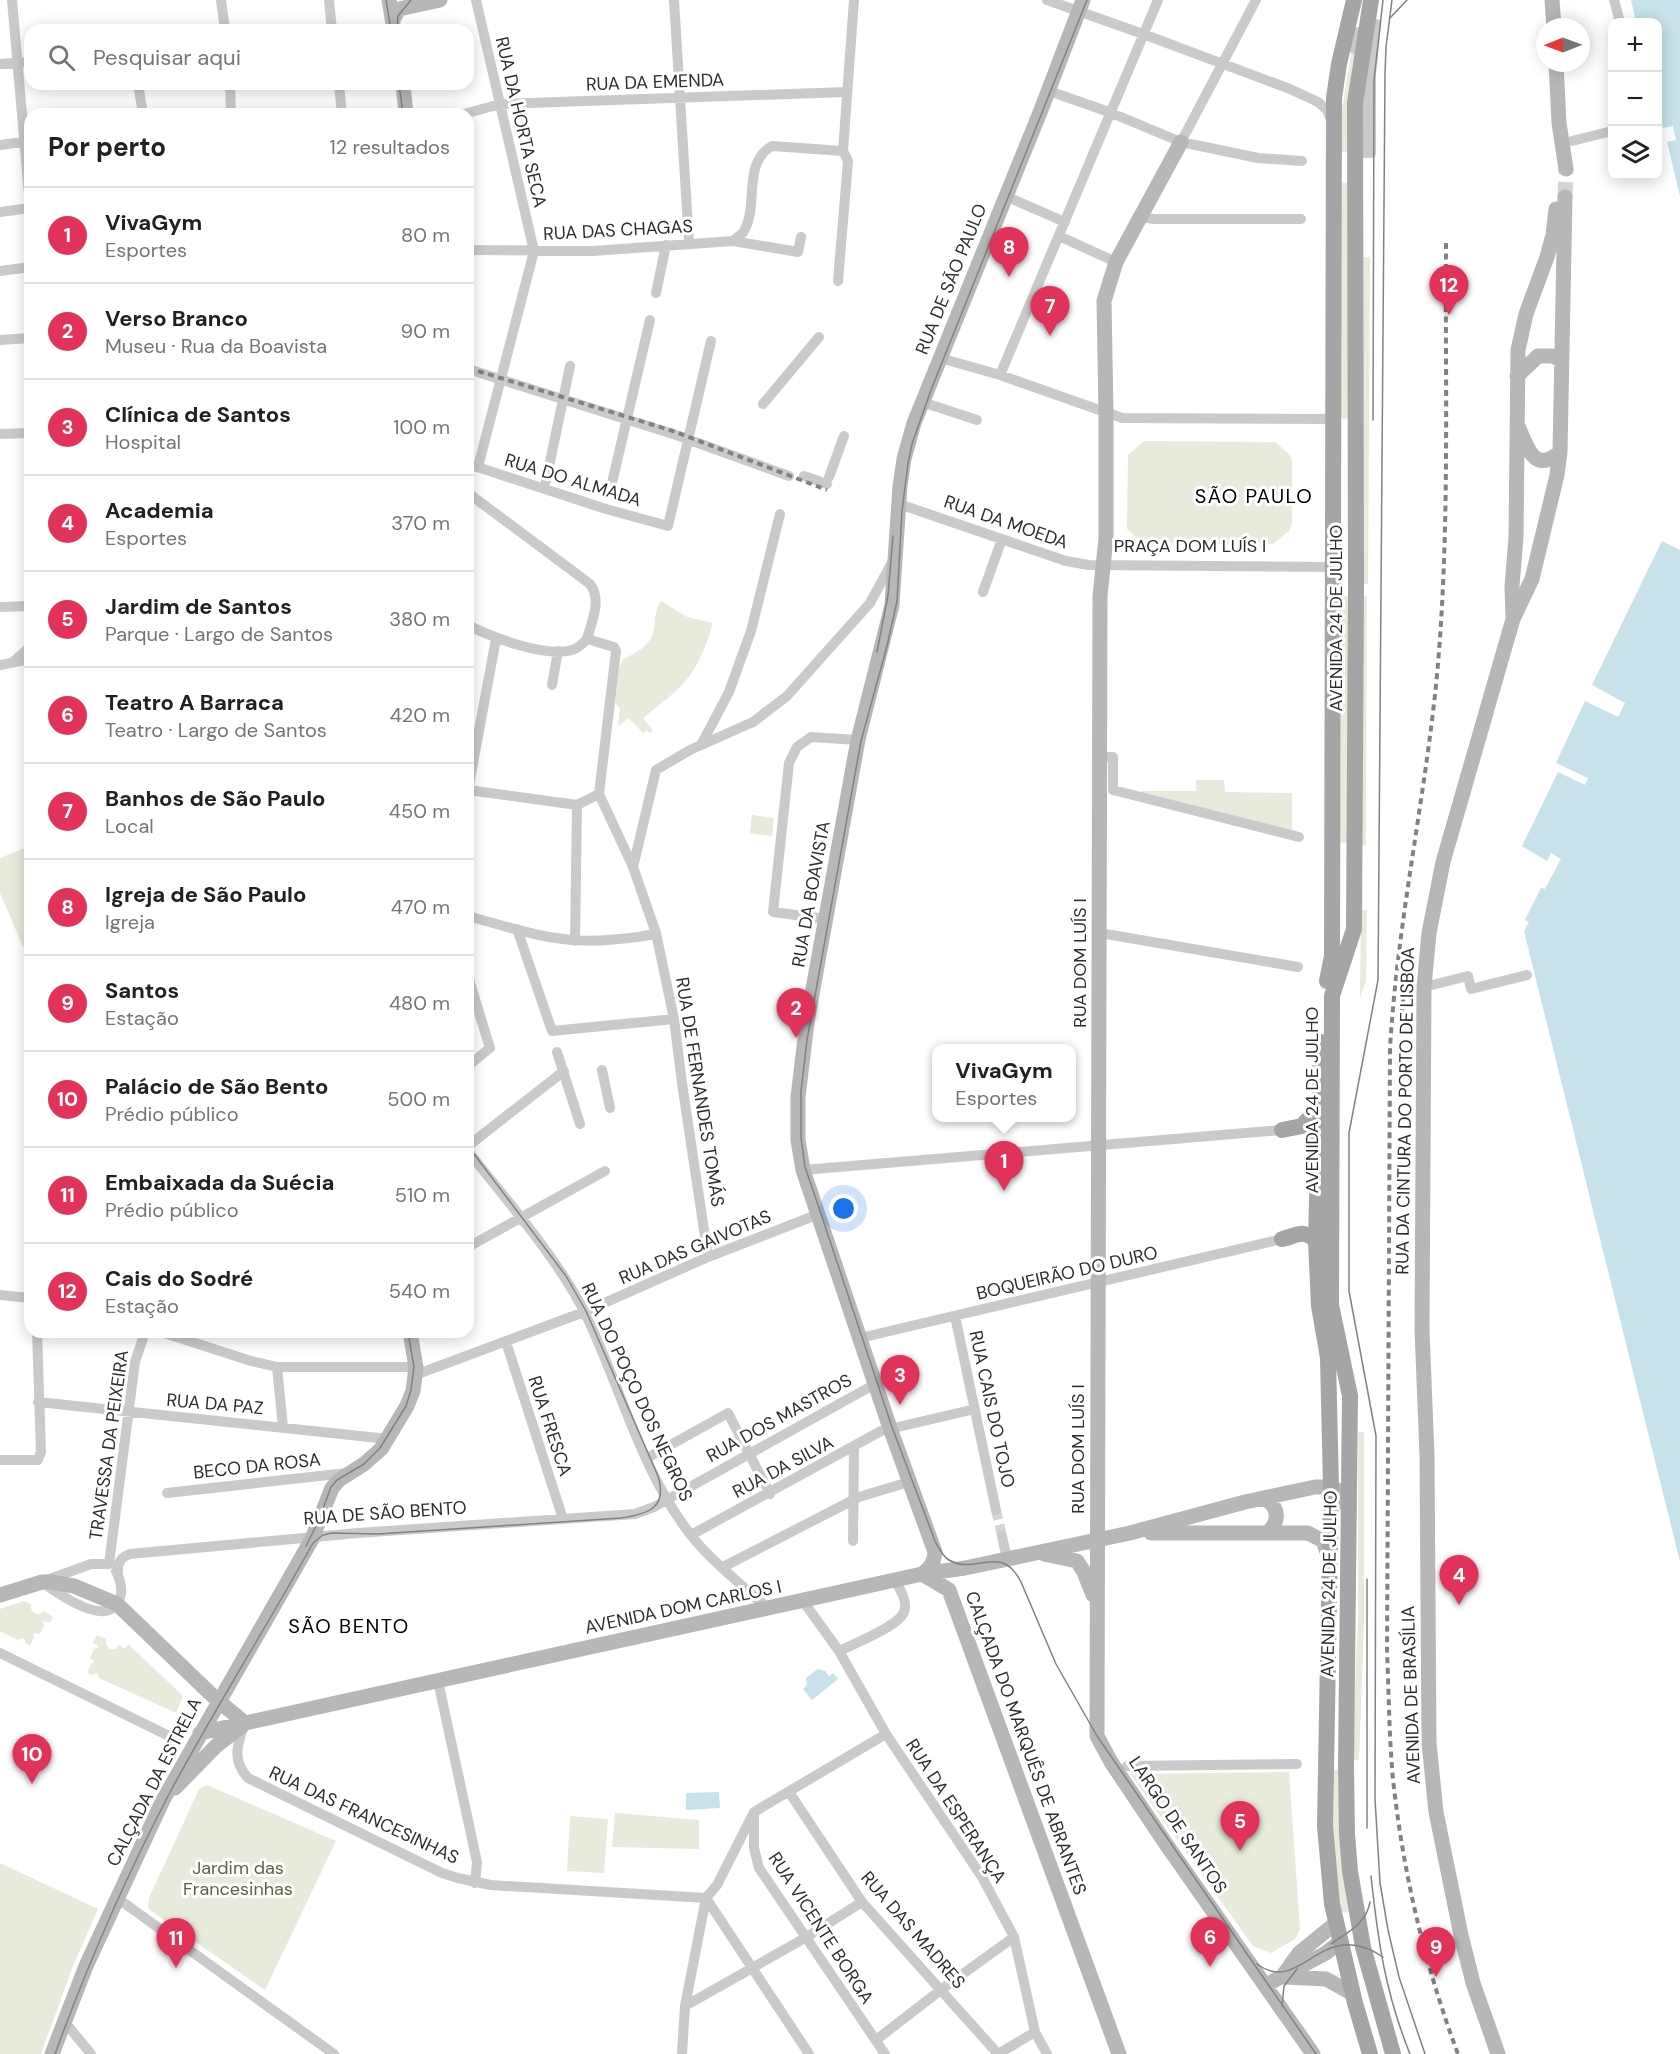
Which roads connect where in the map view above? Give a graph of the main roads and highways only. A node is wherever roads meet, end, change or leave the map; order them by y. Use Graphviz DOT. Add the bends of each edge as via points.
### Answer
graph roads {
  1 [pos="1341,0"];
  2 [pos="1354,0"];
  3 [pos="1371,0"];
  4 [pos="1347,34"];
  5 [pos="1334,419"];
  6 [pos="1356,487"];
  7 [pos="1356,566"];
  8 [pos="1334,567"];
  9 [pos="1318,1108"];
  10 [pos="1282,1130"];
  11 [pos="1282,1239"];
  12 [pos="1316,1241"];
  13 [pos="1357,1921"];
  14 [pos="1336,1923"];
  15 [pos="1340,1942"];
  16 [pos="1370,2054"];
  17 [pos="1393,2054"];
  1 -- 4 [label="main road"];
  2 -- 4 [label="main road, AVENIDA 24 DE JULHO"];
  3 -- 6 [label="main road, AVENIDA 24 DE JULHO" via="1355,103"];
  4 -- 5 [label="main road, AVENIDA 24 DE JULHO" via="1334,98"];
  5 -- 6 [label="main road" via="1344,427 1347,465"];
  5 -- 8 [label="main road, AVENIDA 24 DE JULHO"];
  6 -- 7 [label="main road, AVENIDA 24 DE JULHO"];
  7 -- 8 [label="main road"];
  7 -- 13 [label="main road, AVENIDA 24 DE JULHO" via="1354,928 1332,996 1330,1135 1331,1305 1350,1396 1347,1834"];
  8 -- 9 [label="main road, AVENIDA 24 DE JULHO" via="1332,956 1322,1005"];
  9 -- 10 [label="main road" via="1302,1126"];
  9 -- 12 [label="main road, AVENIDA 24 DE JULHO"];
  11 -- 12 [label="main road" via="1303,1233"];
  12 -- 14 [label="main road, AVENIDA 24 DE JULHO" via="1319,1306 1328,1358 1331,1487 1325,1826"];
  13 -- 14 [label="main road"];
  13 -- 15 [label="main road"];
  13 -- 17 [label="main road, AVENIDA 24 DE JULHO"];
  14 -- 15 [label="main road, AVENIDA 24 DE JULHO"];
  15 -- 16 [label="main road, AVENIDA 24 DE JULHO"];
}
